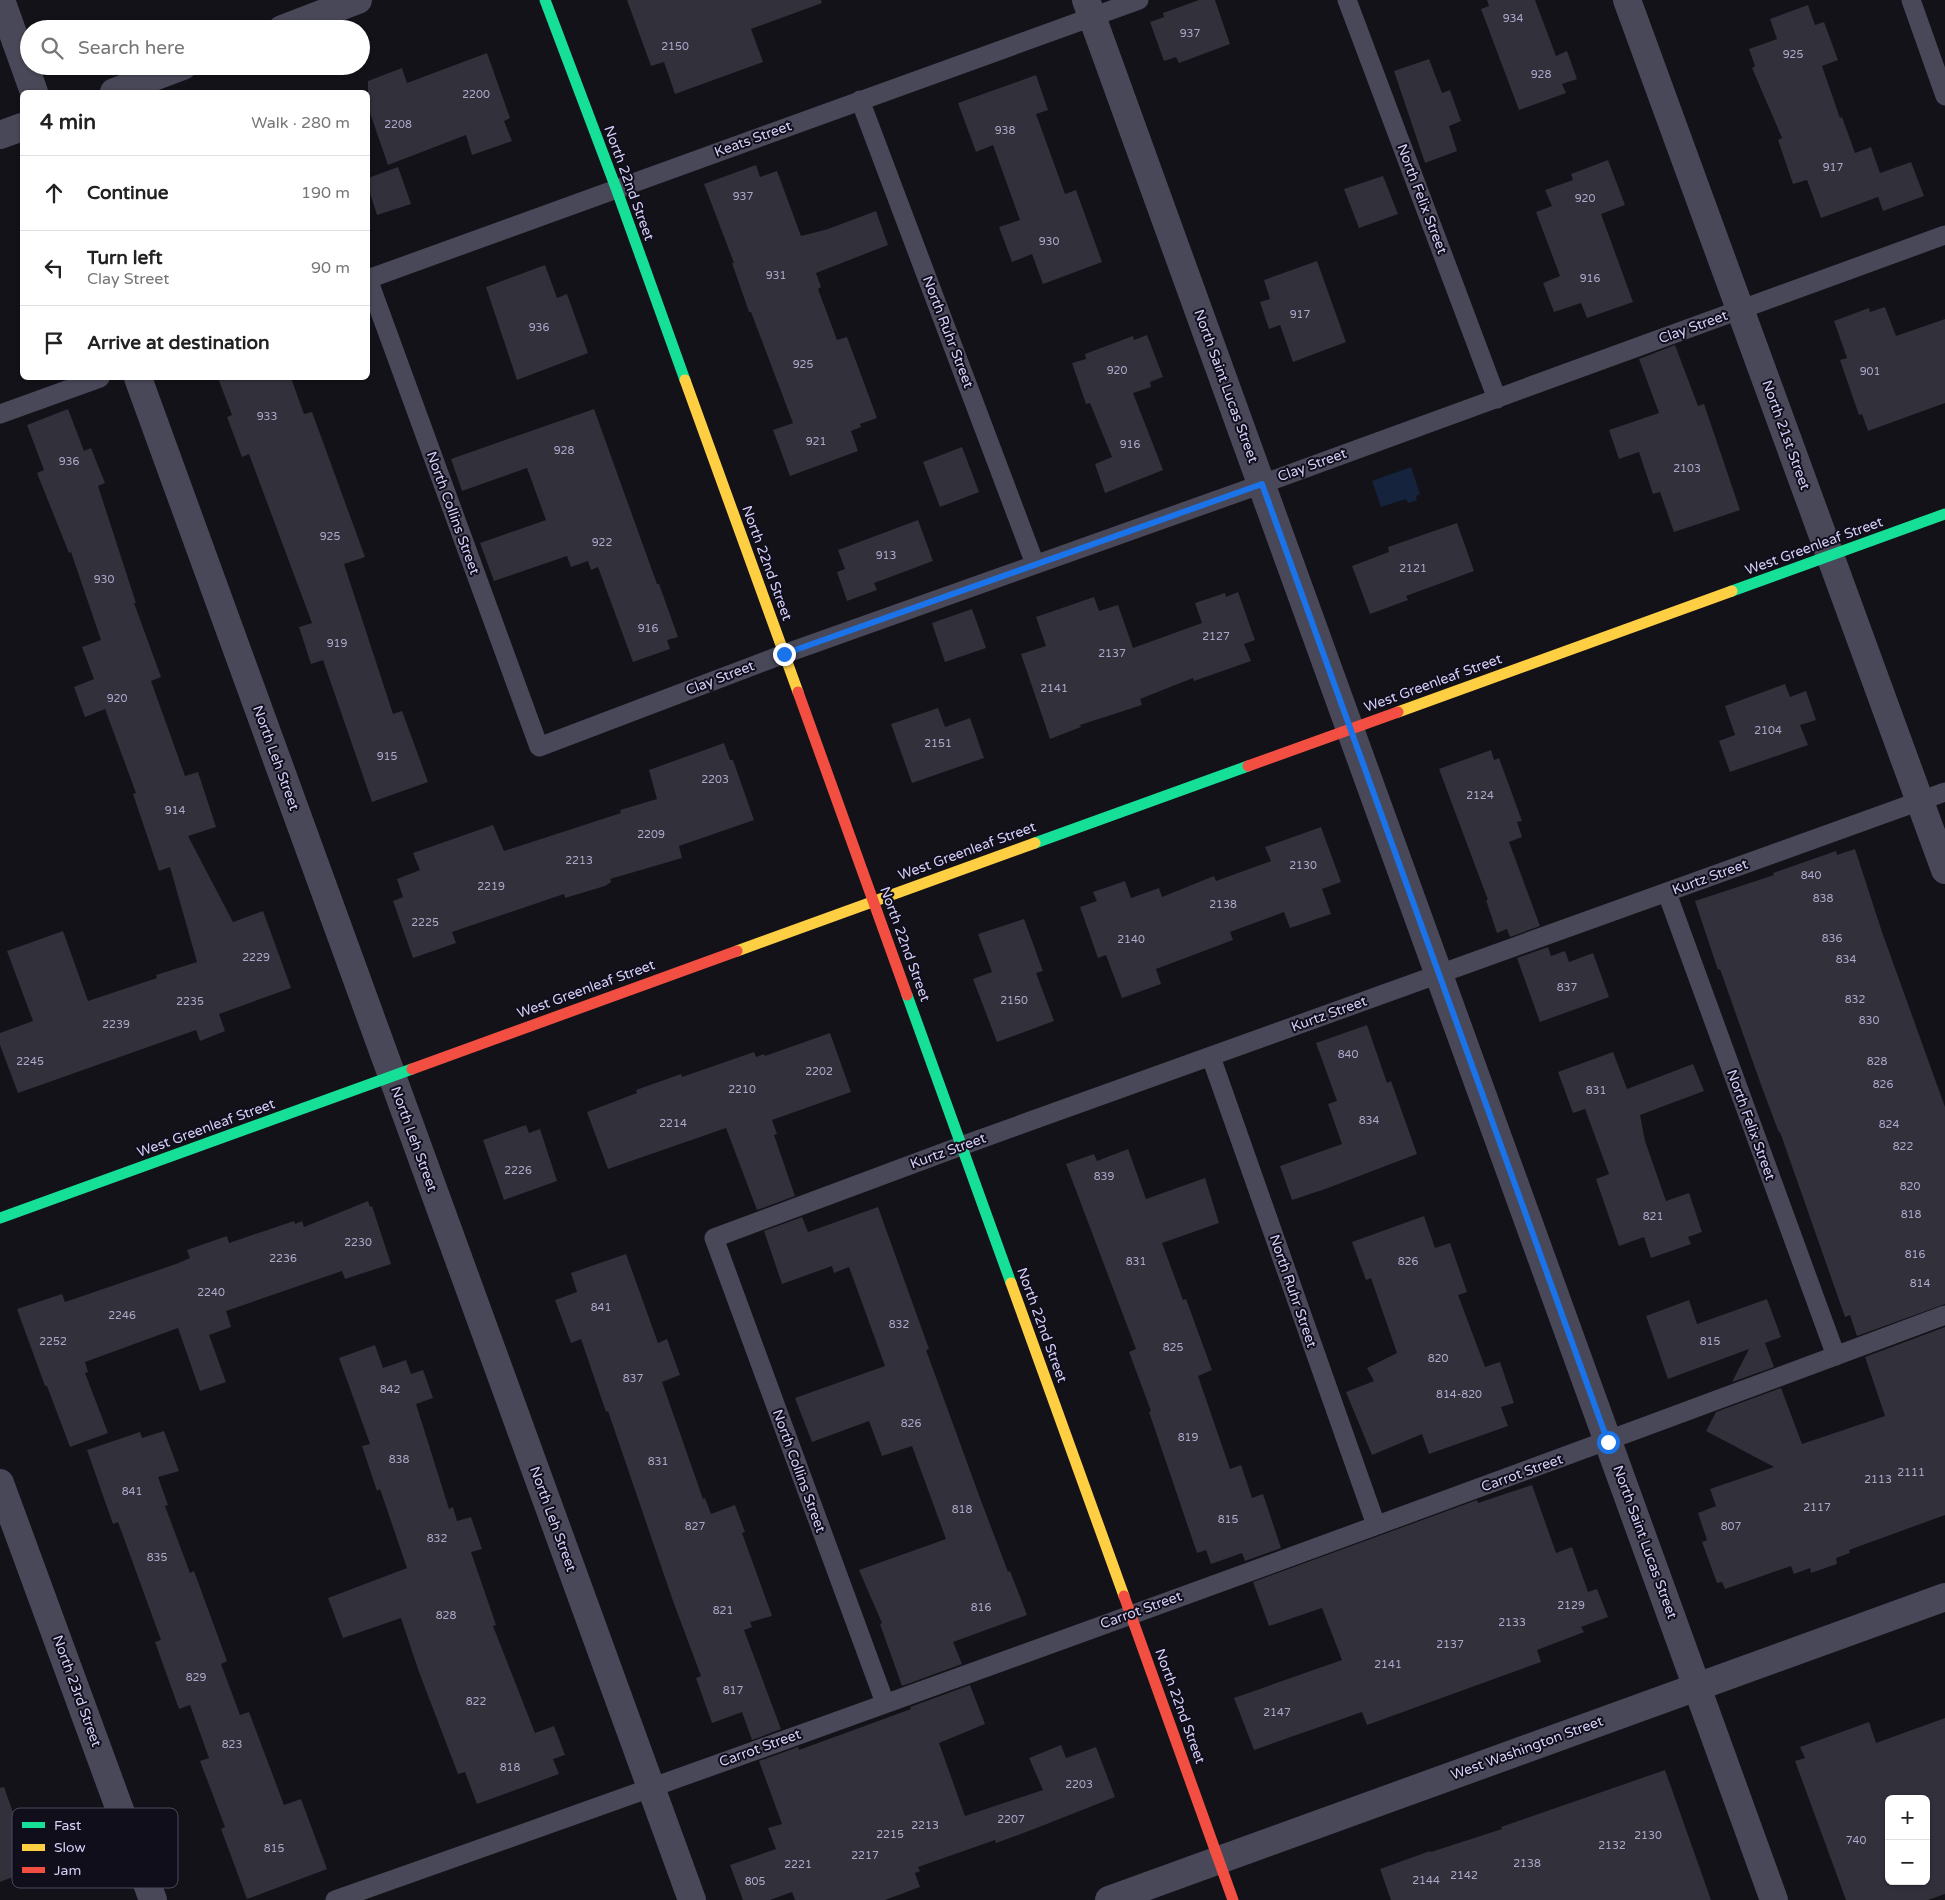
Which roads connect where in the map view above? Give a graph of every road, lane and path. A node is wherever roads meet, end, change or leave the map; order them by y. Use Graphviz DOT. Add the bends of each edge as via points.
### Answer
graph roads {
  1 [pos="1,0"];
  2 [pos="358,0"];
  3 [pos="545,0"];
  4 [pos="1139,0"];
  5 [pos="1348,0"];
  6 [pos="1627,0"];
  7 [pos="1911,0"];
  8 [pos="1089,8"];
  9 [pos="306,20"];
  10 [pos="20,53"];
  11 [pos="28,75"];
  12 [pos="159,75"];
  13 [pos="33,90"];
  14 [pos="119,90"];
  15 [pos="1945,96"];
  16 [pos="860,100"];
  17 [pos="20,128"];
  18 [pos="0,135"];
  19 [pos="616,188"];
  20 [pos="1945,235"];
  21 [pos="370,278"];
  22 [pos="370,284"];
  23 [pos="1741,310"];
  24 [pos="94,380"];
  25 [pos="139,380"];
  26 [pos="1497,399"];
  27 [pos="0,414"];
  28 [pos="1262,484"];
  29 [pos="1945,514"];
  30 [pos="1831,556"];
  31 [pos="1035,564"];
  32 [pos="784,654"];
  33 [pos="1351,728"];
  34 [pos="539,747"];
  35 [pos="1932,797"];
  36 [pos="1945,870"];
  37 [pos="1667,893"];
  38 [pos="873,901"];
  39 [pos="1439,975"];
  40 [pos="1211,1056"];
  41 [pos="392,1076"];
  42 [pos="962,1146"];
  43 [pos="0,1218"];
  44 [pos="714,1238"];
  45 [pos="1945,1315"];
  46 [pos="1836,1356"];
  47 [pos="1608,1442"];
  48 [pos="0,1483"];
  49 [pos="1376,1525"];
  50 [pos="1945,1597"];
  51 [pos="1131,1614"];
  52 [pos="1697,1686"];
  53 [pos="885,1703"];
  54 [pos="651,1788"];
  55 [pos="119,1808"];
  56 [pos="1219,1860"];
  57 [pos="149,1888"];
  58 [pos="153,1900"];
  59 [pos="335,1900"];
  60 [pos="692,1900"];
  61 [pos="1109,1900"];
  62 [pos="1234,1900"];
  63 [pos="1774,1900"];
  1 -- 10 [label="street"];
  2 -- 9 [label="street"];
  3 -- 19 [label="street, North 22nd Street"];
  4 -- 8 [label="lane, Keats Street"];
  5 -- 26 [label="lane, North Felix Street"];
  6 -- 23 [label="street, North 21st Street"];
  7 -- 15 [label="lane"];
  8 -- 16 [label="lane, Keats Street"];
  8 -- 28 [label="street, North Saint Lucas Street"];
  11 -- 13 [label="street"];
  12 -- 14 [label="street"];
  16 -- 19 [label="lane, Keats Street"];
  16 -- 31 [label="lane, North Ruhr Street"];
  17 -- 18 [label="street"];
  19 -- 21 [label="lane, Keats Street"];
  19 -- 32 [label="street, North 22nd Street"];
  20 -- 23 [label="lane, Clay Street"];
  22 -- 34 [label="lane, North Collins Street"];
  23 -- 26 [label="lane, Clay Street"];
  23 -- 30 [label="street, North 21st Street"];
  24 -- 27 [label="lane"];
  25 -- 41 [label="street, North Leh Street"];
  26 -- 28 [label="lane, Clay Street"];
  28 -- 31 [label="lane, Clay Street"];
  28 -- 33 [label="street, North Saint Lucas Street"];
  29 -- 30 [label="street, West Greenleaf Street"];
  30 -- 33 [label="street, West Greenleaf Street"];
  30 -- 35 [label="street, North 21st Street"];
  31 -- 32 [label="lane, Clay Street"];
  32 -- 34 [label="lane, Clay Street"];
  32 -- 38 [label="street, North 22nd Street"];
  33 -- 38 [label="street, West Greenleaf Street"];
  33 -- 39 [label="street, North Saint Lucas Street"];
  35 -- 36 [label="street, North 21st Street"];
  35 -- 37 [label="lane, Kurtz Street"];
  37 -- 39 [label="lane, Kurtz Street"];
  37 -- 46 [label="lane, North Felix Street"];
  38 -- 41 [label="street, West Greenleaf Street"];
  38 -- 42 [label="street, North 22nd Street"];
  39 -- 40 [label="lane, Kurtz Street"];
  39 -- 47 [label="street, North Saint Lucas Street"];
  40 -- 42 [label="lane, Kurtz Street"];
  40 -- 49 [label="lane, North Ruhr Street"];
  41 -- 43 [label="street, West Greenleaf Street"];
  41 -- 54 [label="street, North Leh Street"];
  42 -- 44 [label="lane, Kurtz Street"];
  42 -- 51 [label="street, North 22nd Street"];
  44 -- 53 [label="lane, North Collins Street"];
  45 -- 46 [label="lane, Carrot Street"];
  46 -- 47 [label="lane, Carrot Street"];
  47 -- 49 [label="lane, Carrot Street"];
  47 -- 52 [label="street, North Saint Lucas Street"];
  48 -- 55 [label="street, North 23rd Street"];
  49 -- 51 [label="lane, Carrot Street"];
  50 -- 52 [label="street, West Washington Street"];
  51 -- 53 [label="lane, Carrot Street"];
  51 -- 56 [label="street, North 22nd Street"];
  52 -- 56 [label="street, West Washington Street"];
  52 -- 63 [label="street, North Saint Lucas Street"];
  53 -- 54 [label="lane, Carrot Street"];
  54 -- 59 [label="lane, Carrot Street"];
  54 -- 60 [label="street, North Leh Street"];
  56 -- 61 [label="street, West Washington Street"];
  56 -- 62 [label="street, North 22nd Street"];
  57 -- 58 [label="street, North 23rd Street"];
}
